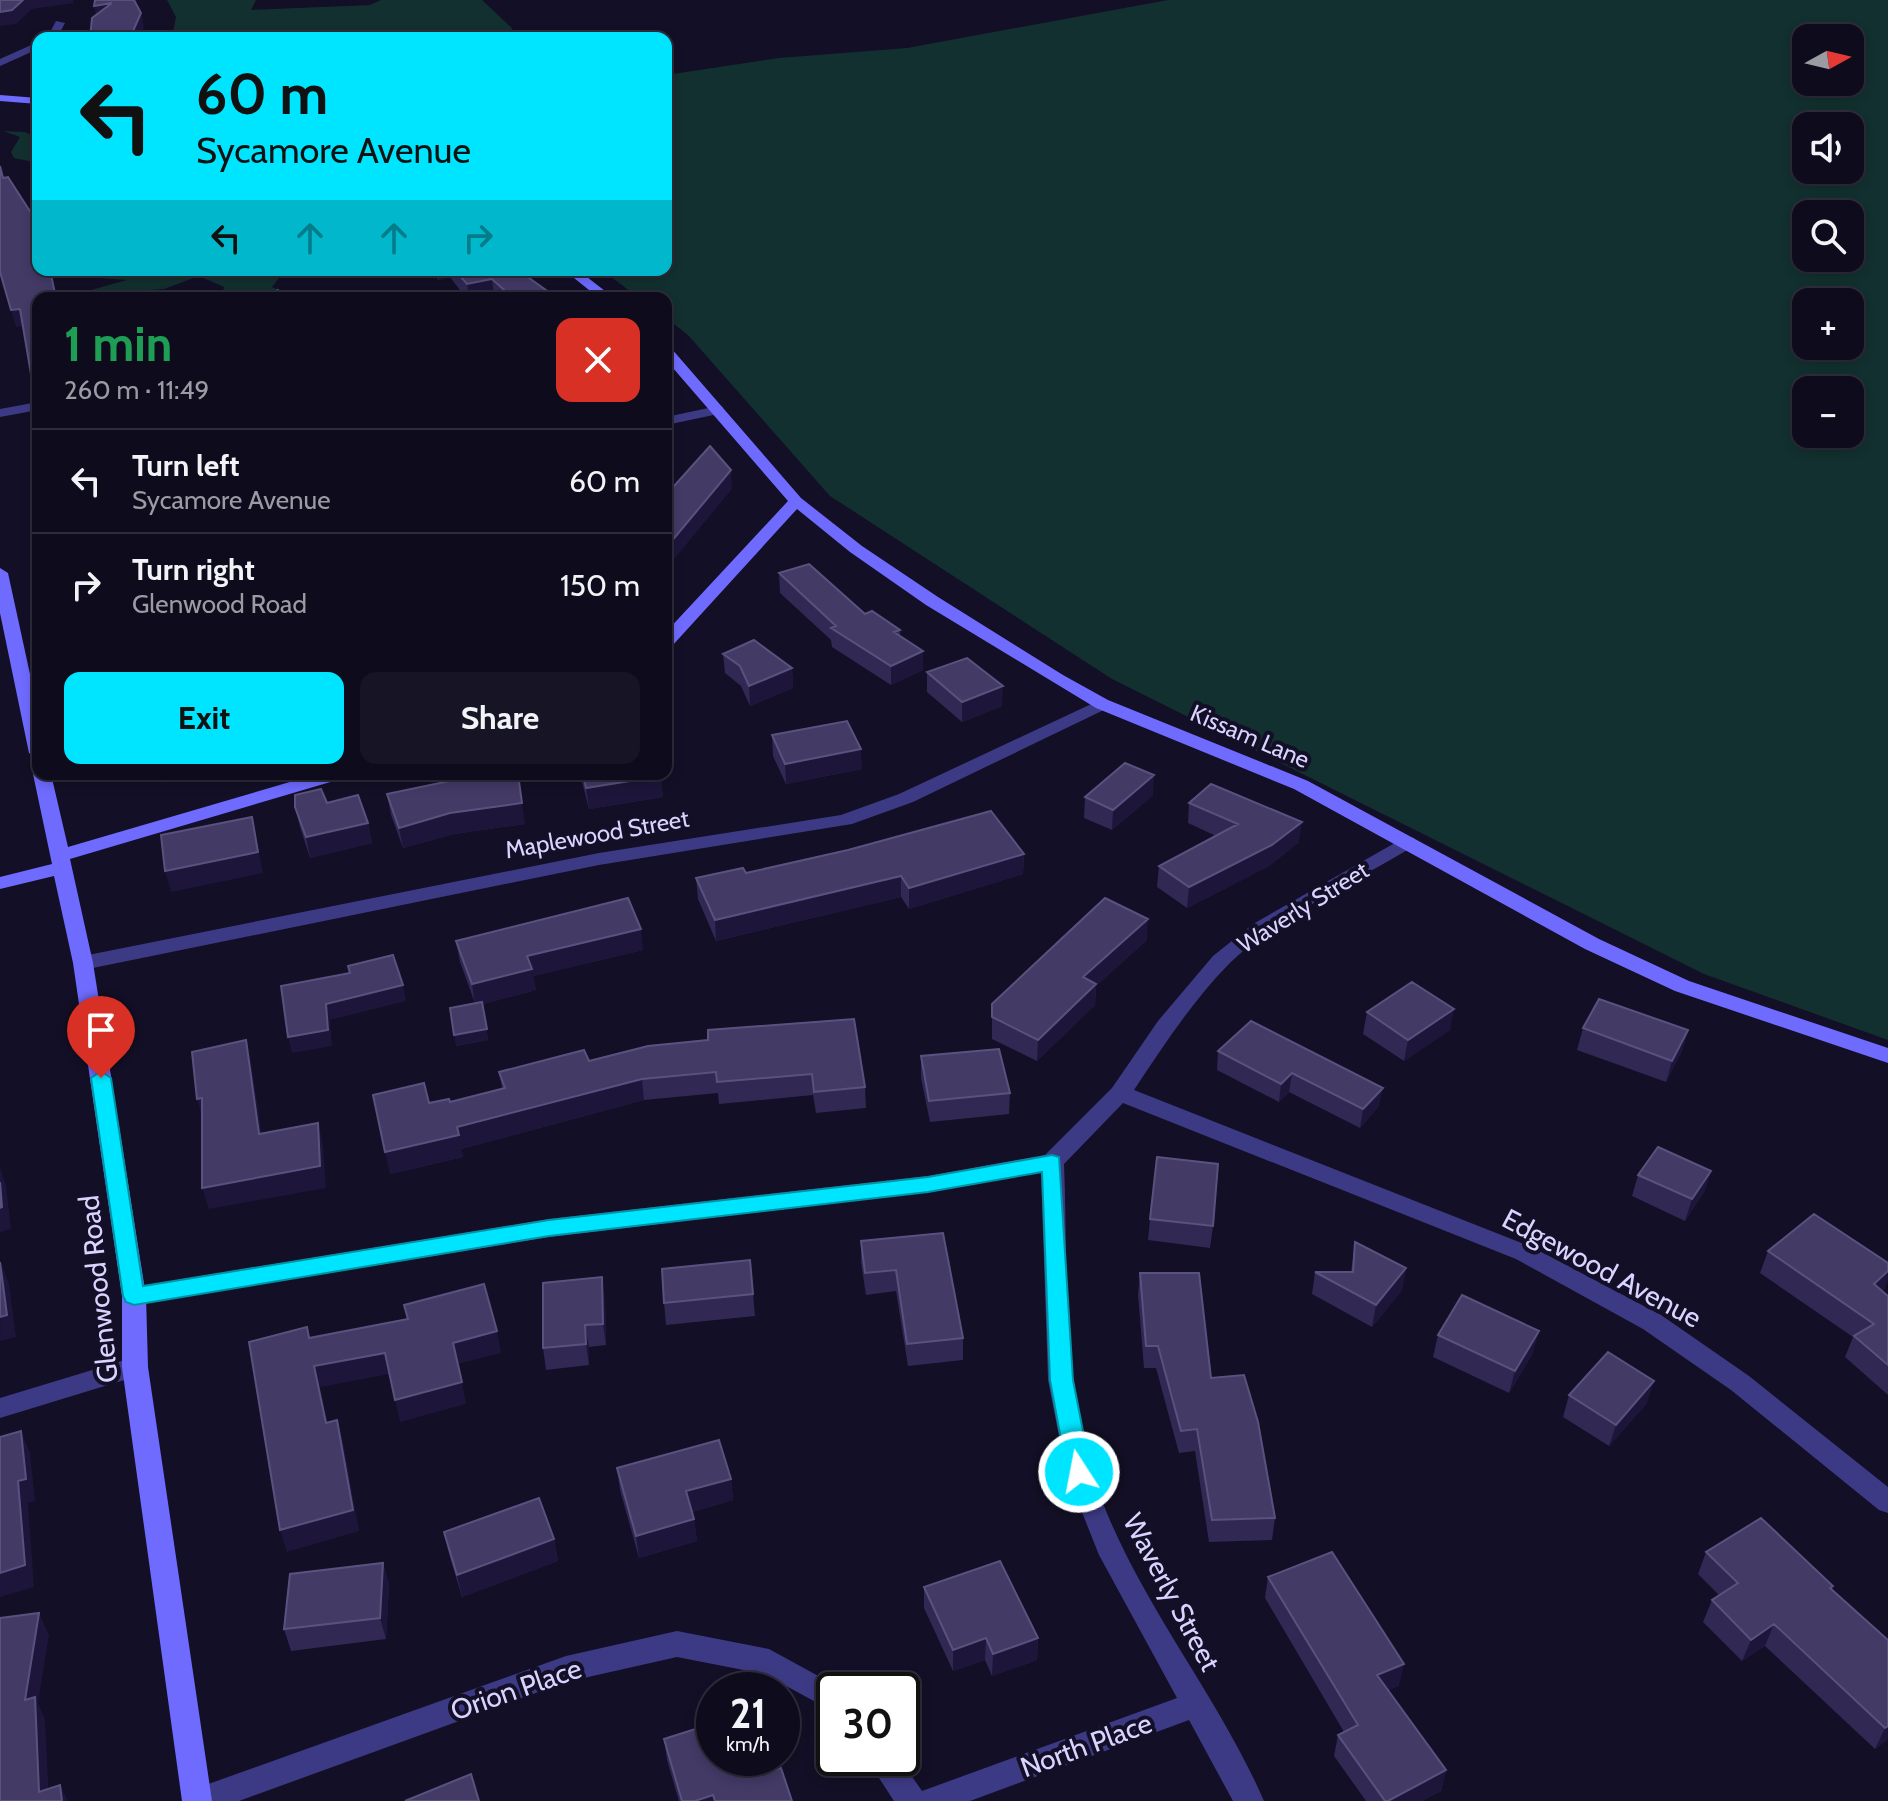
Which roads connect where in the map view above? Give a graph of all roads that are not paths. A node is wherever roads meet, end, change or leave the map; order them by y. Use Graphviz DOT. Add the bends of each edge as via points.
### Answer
graph roads {
  1 [pos="60,23"];
  2 [pos="55,32"];
  3 [pos="32,48"];
  4 [pos="0,63"];
  5 [pos="0,98"];
  6 [pos="32,101"];
  7 [pos="578,276"];
  8 [pos="599,292"];
  9 [pos="672,358"];
  10 [pos="32,407"];
  11 [pos="718,410"];
  12 [pos="0,413"];
  13 [pos="672,420"];
  14 [pos="796,501"];
  15 [pos="0,573"];
  16 [pos="5,618"];
  17 [pos="672,635"];
  18 [pos="1102,704"];
  19 [pos="32,728"];
  20 [pos="43,780"];
  21 [pos="318,780"];
  22 [pos="1407,842"];
  23 [pos="61,862"];
  24 [pos="0,883"];
  25 [pos="83,963"];
  26 [pos="1888,1056"];
  27 [pos="1120,1093"];
  28 [pos="1052,1162"];
  29 [pos="134,1296"];
  30 [pos="135,1367"];
  31 [pos="0,1408"];
  32 [pos="1888,1502"];
  33 [pos="816,1689"];
  34 [pos="1195,1705"];
  35 [pos="894,1776"];
  36 [pos="198,1801"];
  37 [pos="912,1801"];
  38 [pos="932,1801"];
  39 [pos="1249,1801"];
  1 -- 2 [label="street"];
  3 -- 4 [label="street"];
  5 -- 6 [label="street"];
  7 -- 8 [label="street"];
  9 -- 11 [label="street, Kissam Lane"];
  10 -- 12 [label="street"];
  11 -- 13 [label="street"];
  11 -- 14 [label="street, Kissam Lane"];
  14 -- 17 [label="street"];
  14 -- 18 [label="street, Kissam Lane" via="932,601"];
  15 -- 16 [label="street"];
  16 -- 19 [label="street"];
  18 -- 22 [label="street, Kissam Lane" via="1301,785"];
  18 -- 25 [label="street, Maplewood Street" via="906,798 845,820 599,859"];
  20 -- 23 [label="street, Glenwood Road"];
  21 -- 23 [label="street"];
  22 -- 26 [label="street, Kissam Lane" via="1592,944 1682,986"];
  22 -- 27 [label="street, Waverly Street" via="1260,929 1220,961"];
  23 -- 24 [label="street"];
  23 -- 25 [label="street, Glenwood Road"];
  25 -- 29 [label="street, Glenwood Road"];
  27 -- 28 [label="street, Waverly Street"];
  27 -- 32 [label="street, Edgewood Avenue" via="1537,1260 1652,1322 1740,1383"];
  28 -- 29 [label="street" via="928,1184 549,1228"];
  28 -- 34 [label="street, Waverly Street" via="1061,1380 1079,1472 1109,1547"];
  29 -- 30 [label="street, Glenwood Road"];
  30 -- 31 [label="street"];
  30 -- 36 [label="street, Glenwood Road"];
  33 -- 36 [label="street, Orion Place" via="769,1662 677,1644 566,1669"];
  34 -- 38 [label="street, North Place"];
  34 -- 39 [label="street, Waverly Street"];
  35 -- 37 [label="street"];
}
